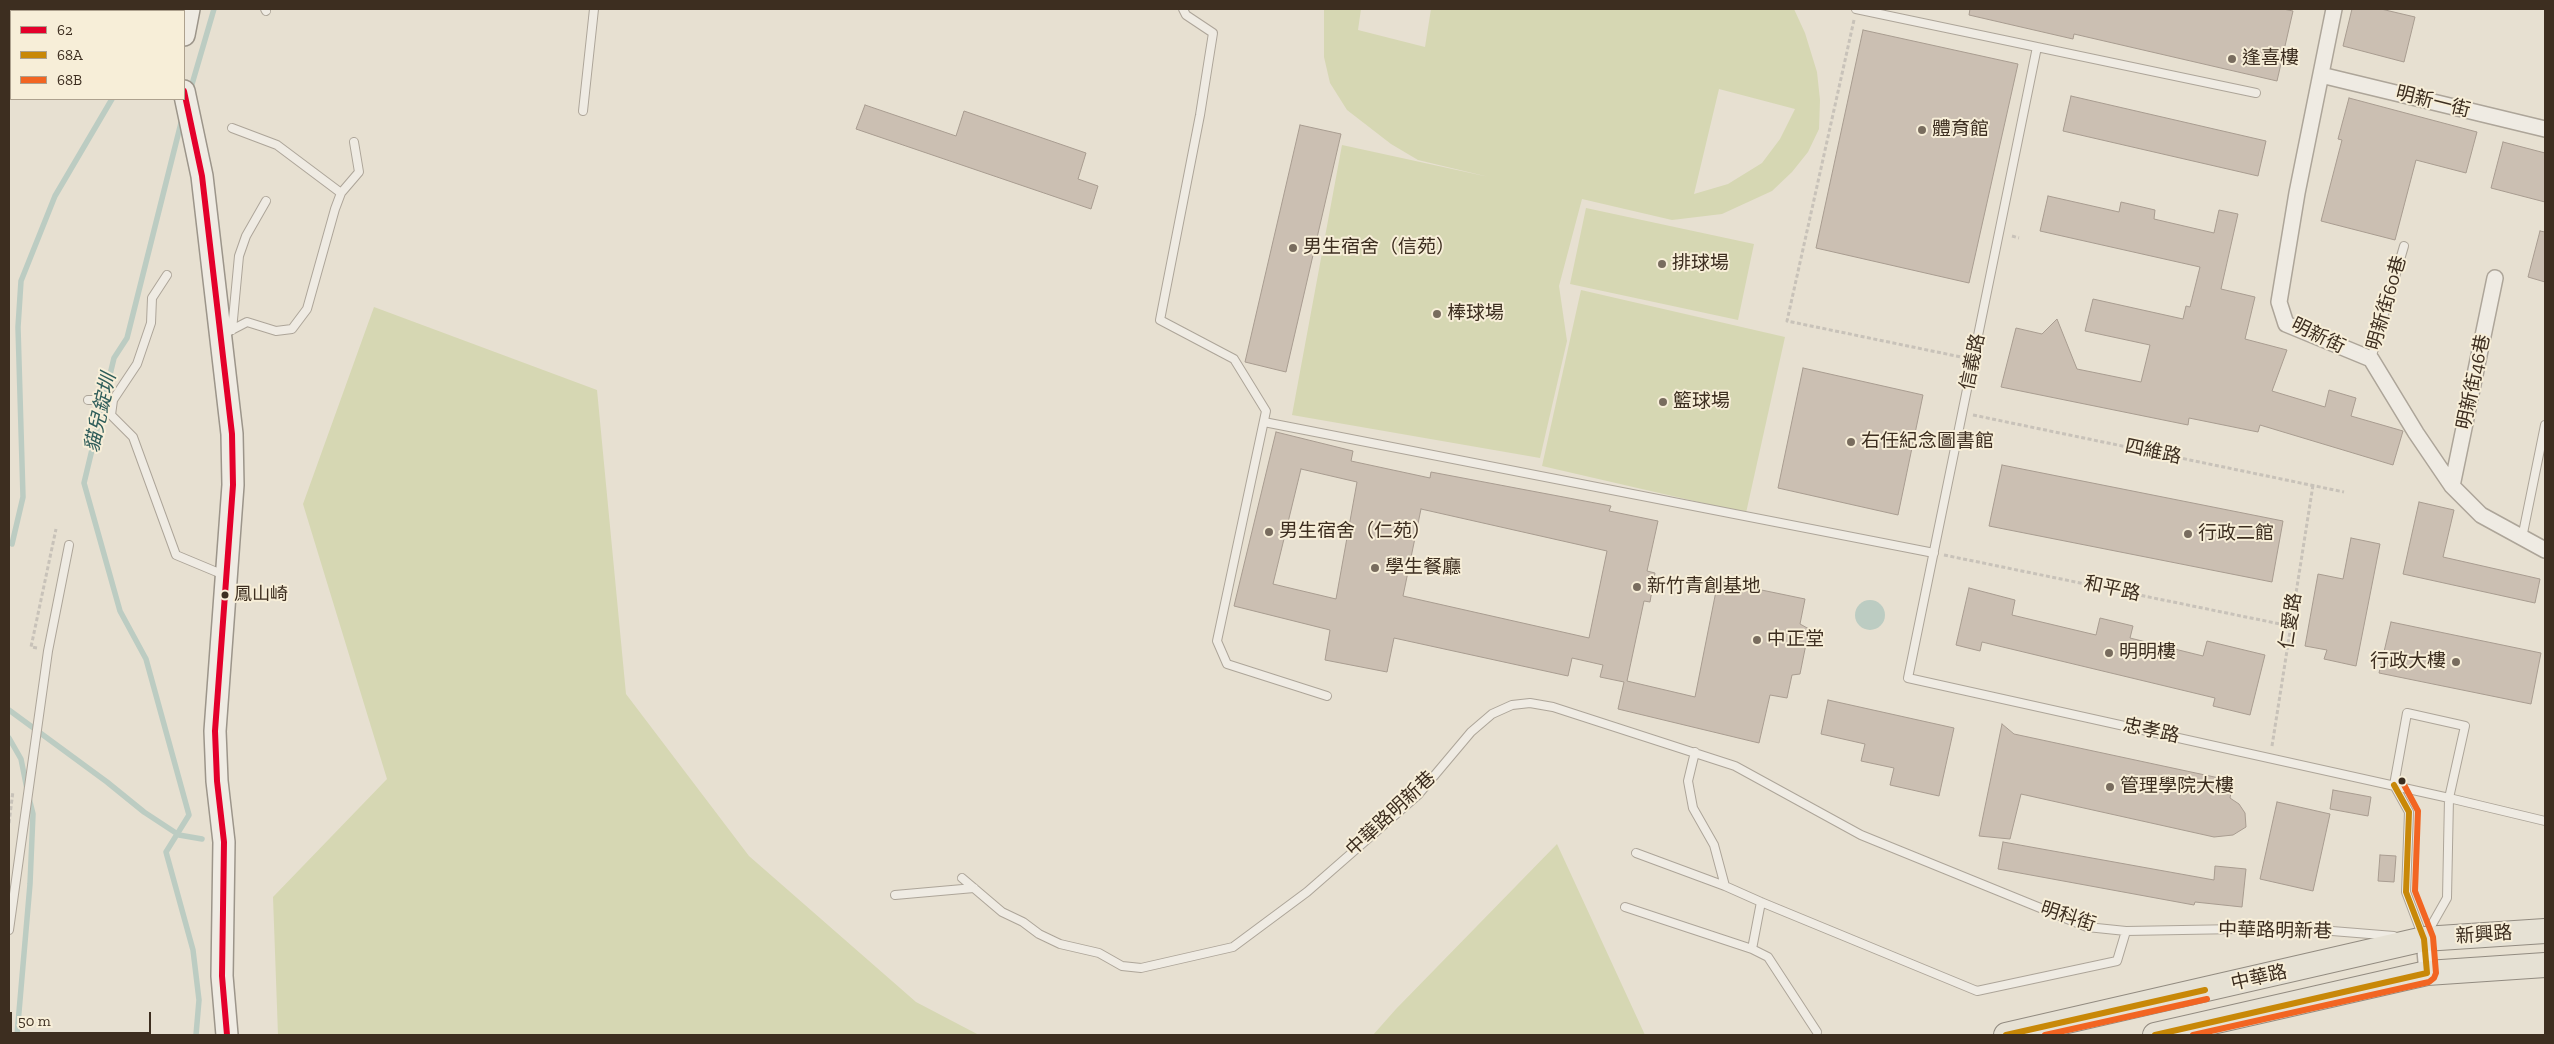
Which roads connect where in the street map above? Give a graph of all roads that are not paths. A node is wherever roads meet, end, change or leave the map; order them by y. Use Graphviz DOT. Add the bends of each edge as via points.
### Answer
graph roads {
  1 [pos="190,9"];
  2 [pos="594,9"];
  3 [pos="1183,9"];
  4 [pos="1856,9"];
  5 [pos="2334,9"];
  6 [pos="185,31"];
  7 [pos="2037,46"];
  8 [pos="2321,75"];
  9 [pos="2256,93"];
  10 [pos="185,96"];
  11 [pos="582,111"];
  12 [pos="232,128"];
  13 [pos="2545,129"];
  14 [pos="354,142"];
  15 [pos="341,193"];
  16 [pos="266,201"];
  17 [pos="2404,246"];
  18 [pos="167,274"];
  19 [pos="2495,278"];
  20 [pos="226,333"];
  21 [pos="2371,360"];
  22 [pos="88,400"];
  23 [pos="113,400"];
  24 [pos="1264,422"];
  25 [pos="2545,424"];
  26 [pos="2452,486"];
  27 [pos="2522,538"];
  28 [pos="69,545"];
  29 [pos="2545,550"];
  30 [pos="1934,553"];
  31 [pos="224,576"];
  32 [pos="1908,678"];
  33 [pos="1327,696"];
  34 [pos="1695,752"];
  35 [pos="2394,785"];
  36 [pos="2449,798"];
  37 [pos="2545,821"];
  38 [pos="1636,853"];
  39 [pos="962,878"];
  40 [pos="1725,886"];
  41 [pos="974,888"];
  42 [pos="895,895"];
  43 [pos="1761,902"];
  44 [pos="1625,907"];
  45 [pos="9,930"];
  46 [pos="2126,931"];
  47 [pos="2545,931"];
  48 [pos="2424,939"];
  49 [pos="1752,949"];
  50 [pos="2545,965"];
  51 [pos="2427,973"];
  52 [pos="1817,1032"];
  53 [pos="227,1035"];
  54 [pos="2006,1035"];
  55 [pos="2155,1035"];
  1 -- 6 [label="street"];
  2 -- 11 [label="lane"];
  3 -- 24 [label="lane" via="1186,15 1213,33 1160,320 1234,359 1266,411"];
  4 -- 7 [label="lane"];
  5 -- 8 [label="street, 明新街"];
  7 -- 9 [label="lane"];
  7 -- 30 [label="lane, 信義路"];
  8 -- 13 [label="street, 明新一街"];
  8 -- 21 [label="street, 明新街" via="2279,302 2286,324"];
  10 -- 20 [label="street" via="202,176"];
  12 -- 15 [label="lane" via="277,145"];
  14 -- 15 [label="lane" via="359,172"];
  15 -- 20 [label="lane" via="307,308 292,329 276,332 247,322"];
  16 -- 20 [label="lane" via="246,236 239,256"];
  17 -- 21 [label="lane, 明新街60巷"];
  18 -- 23 [label="lane" via="152,298 151,324 137,364"];
  19 -- 26 [label="street, 明新街46巷"];
  20 -- 31 [label="street" via="233,485"];
  21 -- 26 [label="street"];
  22 -- 23 [label="lane"];
  23 -- 31 [label="lane" via="111,416 133,438 176,555"];
  24 -- 30 [label="lane"];
  24 -- 33 [label="lane" via="1218,641 1227,664"];
  25 -- 27 [label="lane"];
  26 -- 27 [label="street" via="2481,515"];
  27 -- 29 [label="street"];
  28 -- 45 [label="lane" via="48,651"];
  30 -- 32 [label="lane, 信義路"];
  31 -- 53 [label="street" via="215,731 224,842 222,976"];
  32 -- 35 [label="lane, 忠孝路"];
  34 -- 40 [label="lane" via="1688,781 1693,808 1714,845"];
  34 -- 41 [label="lane, 中華路明新巷" via="1553,707 1530,703 1512,705 1492,714 1471,732 1418,795 1307,892 1232,947 1141,968 1122,966 1099,953 1060,944 1039,934 1002,912"];
  34 -- 46 [label="lane, 明科街" via="1735,766 1861,835 1910,856 2087,927"];
  35 -- 36 [label="lane, 忠孝路"];
  35 -- 36 [label="lane" via="2407,712 2465,726"];
  35 -- 48 [label="lane" via="2409,812 2406,892"];
  36 -- 37 [label="lane, 忠孝路"];
  36 -- 48 [label="lane" via="2447,898"];
  38 -- 40 [label="lane"];
  39 -- 41 [label="lane, 中華路明新巷"];
  40 -- 43 [label="lane"];
  41 -- 42 [label="lane"];
  43 -- 46 [label="lane" via="1977,991 2117,961"];
  43 -- 49 [label="lane"];
  44 -- 49 [label="lane"];
  46 -- 48 [label="lane, 中華路明新巷" via="2295,928"];
  47 -- 48 [label="main road, 新興路"];
  48 -- 51 [label="street"];
  48 -- 54 [label="main road, 中華路"];
  49 -- 52 [label="lane" via="1768,957"];
  50 -- 51 [label="main road, 新興路"];
  51 -- 55 [label="main road, 中華路"];
}
